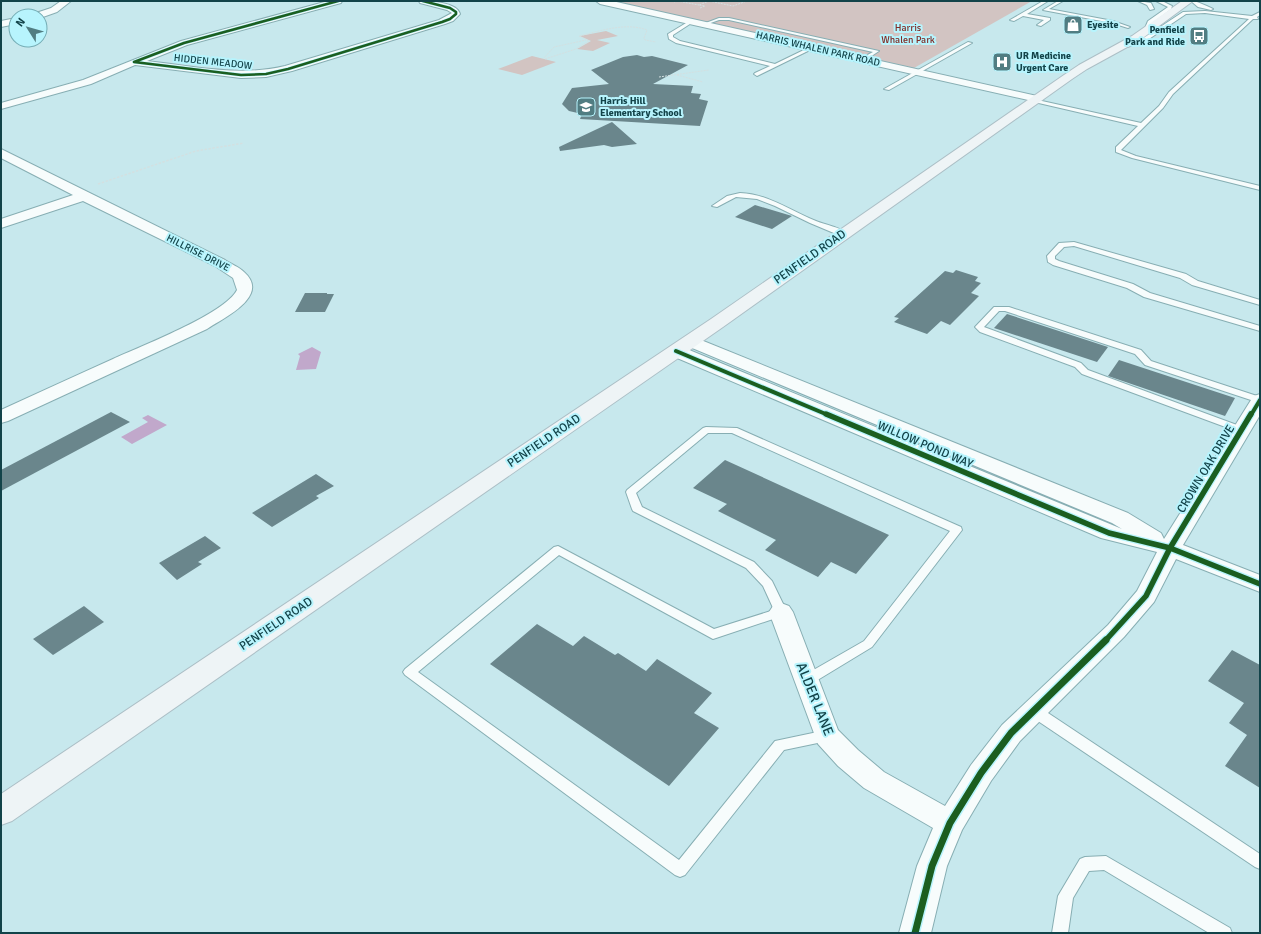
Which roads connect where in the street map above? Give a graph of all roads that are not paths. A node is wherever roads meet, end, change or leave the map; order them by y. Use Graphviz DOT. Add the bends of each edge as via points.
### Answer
graph roads {
  1 [pos="67,1"];
  2 [pos="338,1"];
  3 [pos="423,1"];
  4 [pos="600,1"];
  5 [pos="1046,1"];
  6 [pos="1061,1"];
  7 [pos="1140,1"];
  8 [pos="1188,1"];
  9 [pos="1194,1"];
  10 [pos="1159,3"];
  11 [pos="48,12"];
  12 [pos="1260,13"];
  13 [pos="1022,14"];
  14 [pos="1252,18"];
  15 [pos="1260,19"];
  16 [pos="1012,20"];
  17 [pos="691,21"];
  18 [pos="1134,22"];
  19 [pos="706,24"];
  20 [pos="1039,25"];
  21 [pos="1145,32"];
  22 [pos="1116,40"];
  23 [pos="970,43"];
  24 [pos="812,48"];
  25 [pos="864,59"];
  26 [pos="134,62"];
  27 [pos="774,65"];
  28 [pos="917,71"];
  29 [pos="756,74"];
  30 [pos="888,89"];
  31 [pos="1037,99"];
  32 [pos="1,106"];
  33 [pos="1148,120"];
  34 [pos="1142,125"];
  35 [pos="1,153"];
  36 [pos="1260,188"];
  37 [pos="79,194"];
  38 [pos="715,206"];
  39 [pos="1,224"];
  40 [pos="844,234"];
  41 [pos="1260,303"];
  42 [pos="1260,329"];
  43 [pos="683,346"];
  44 [pos="1260,400"];
  45 [pos="1,417"];
  46 [pos="1242,430"];
  47 [pos="1170,548"];
  48 [pos="1260,584"];
  49 [pos="781,612"];
  50 [pos="806,680"];
  51 [pos="1034,711"];
  52 [pos="827,736"];
  53 [pos="1,811"];
  54 [pos="950,823"];
  55 [pos="1260,862"];
  56 [pos="916,933"];
  57 [pos="1060,933"];
  58 [pos="1224,933"];
  1 -- 11 [label="street"];
  2 -- 26 [label="street, HIDDEN MEADOW" via="184,42"];
  3 -- 26 [label="street, HIDDEN MEADOW" via="450,8 456,14 442,22 277,72 241,75"];
  4 -- 17 [label="street, HARRIS WHALEN PARK ROAD"];
  5 -- 13 [label="lane"];
  6 -- 18 [label="lane" via="1045,10"];
  7 -- 10 [label="lane" via="1149,4"];
  8 -- 21 [label="main road, PENFIELD ROAD"];
  9 -- 14 [label="lane" via="1206,8"];
  10 -- 18 [label="main road, PENFIELD ROAD"];
  10 -- 21 [label="lane" via="1170,6 1150,22"];
  12 -- 14 [label="lane"];
  13 -- 16 [label="lane"];
  13 -- 20 [label="lane" via="1048,19"];
  14 -- 15 [label="lane"];
  14 -- 22 [label="lane" via="1205,12 1185,13 1141,42"];
  14 -- 33 [label="lane" via="1171,92"];
  17 -- 19 [label="street, HARRIS WHALEN PARK ROAD"];
  17 -- 27 [label="lane" via="673,31 670,38"];
  18 -- 22 [label="main road, PENFIELD ROAD"];
  19 -- 24 [label="street, HARRIS WHALEN PARK ROAD"];
  19 -- 25 [label="lane" via="729,18 877,51"];
  21 -- 22 [label="main road, PENFIELD ROAD"];
  22 -- 31 [label="main road, PENFIELD ROAD"];
  23 -- 28 [label="lane"];
  24 -- 25 [label="street, HARRIS WHALEN PARK ROAD"];
  24 -- 27 [label="lane"];
  25 -- 28 [label="street, HARRIS WHALEN PARK ROAD"];
  26 -- 32 [label="street, HIDDEN MEADOW" via="87,82"];
  27 -- 29 [label="lane"];
  28 -- 30 [label="lane"];
  28 -- 31 [label="street, HARRIS WHALEN PARK ROAD"];
  31 -- 33 [label="lane"];
  31 -- 34 [label="lane"];
  31 -- 40 [label="main road, PENFIELD ROAD"];
  33 -- 34 [label="lane"];
  34 -- 36 [label="lane" via="1118,148 1118,151"];
  35 -- 37 [label="street, HILLRISE DRIVE"];
  37 -- 39 [label="street"];
  37 -- 45 [label="street, HILLRISE DRIVE" via="231,269 244,281 245,290 232,306 201,325"];
  38 -- 40 [label="lane" via="730,197 749,196 781,205"];
  40 -- 43 [label="main road, PENFIELD ROAD"];
  41 -- 42 [label="lane" via="1195,283 1183,276 1074,244 1062,245 1051,256 1051,260 1056,263 1130,286 1147,295"];
  43 -- 47 [label="street, WILLOW POND WAY" via="1120,518"];
  43 -- 53 [label="main road, PENFIELD ROAD"];
  44 -- 46 [label="street, CROWN OAK DRIVE"];
  44 -- 46 [label="lane" via="1148,363 1138,352 1006,309 997,309 979,327 1078,365 1085,372"];
  46 -- 47 [label="street, CROWN OAK DRIVE"];
  47 -- 48 [label="street, WILLOW POND WAY"];
  47 -- 51 [label="street" via="1146,596 1116,631"];
  49 -- 50 [label="street, ALDER LANE"];
  49 -- 50 [label="lane" via="768,584 750,565 637,509 631,492 706,430 734,430 957,530 868,644"];
  49 -- 52 [label="lane" via="713,634 558,550 409,672 680,870 780,745"];
  50 -- 52 [label="street, ALDER LANE"];
  51 -- 54 [label="street" via="1011,733 981,773"];
  51 -- 55 [label="lane"];
  52 -- 54 [label="street, ALDER LANE" via="874,780"];
  54 -- 56 [label="street" via="932,866"];
  57 -- 58 [label="lane" via="1066,896 1085,864 1106,863"];
}
